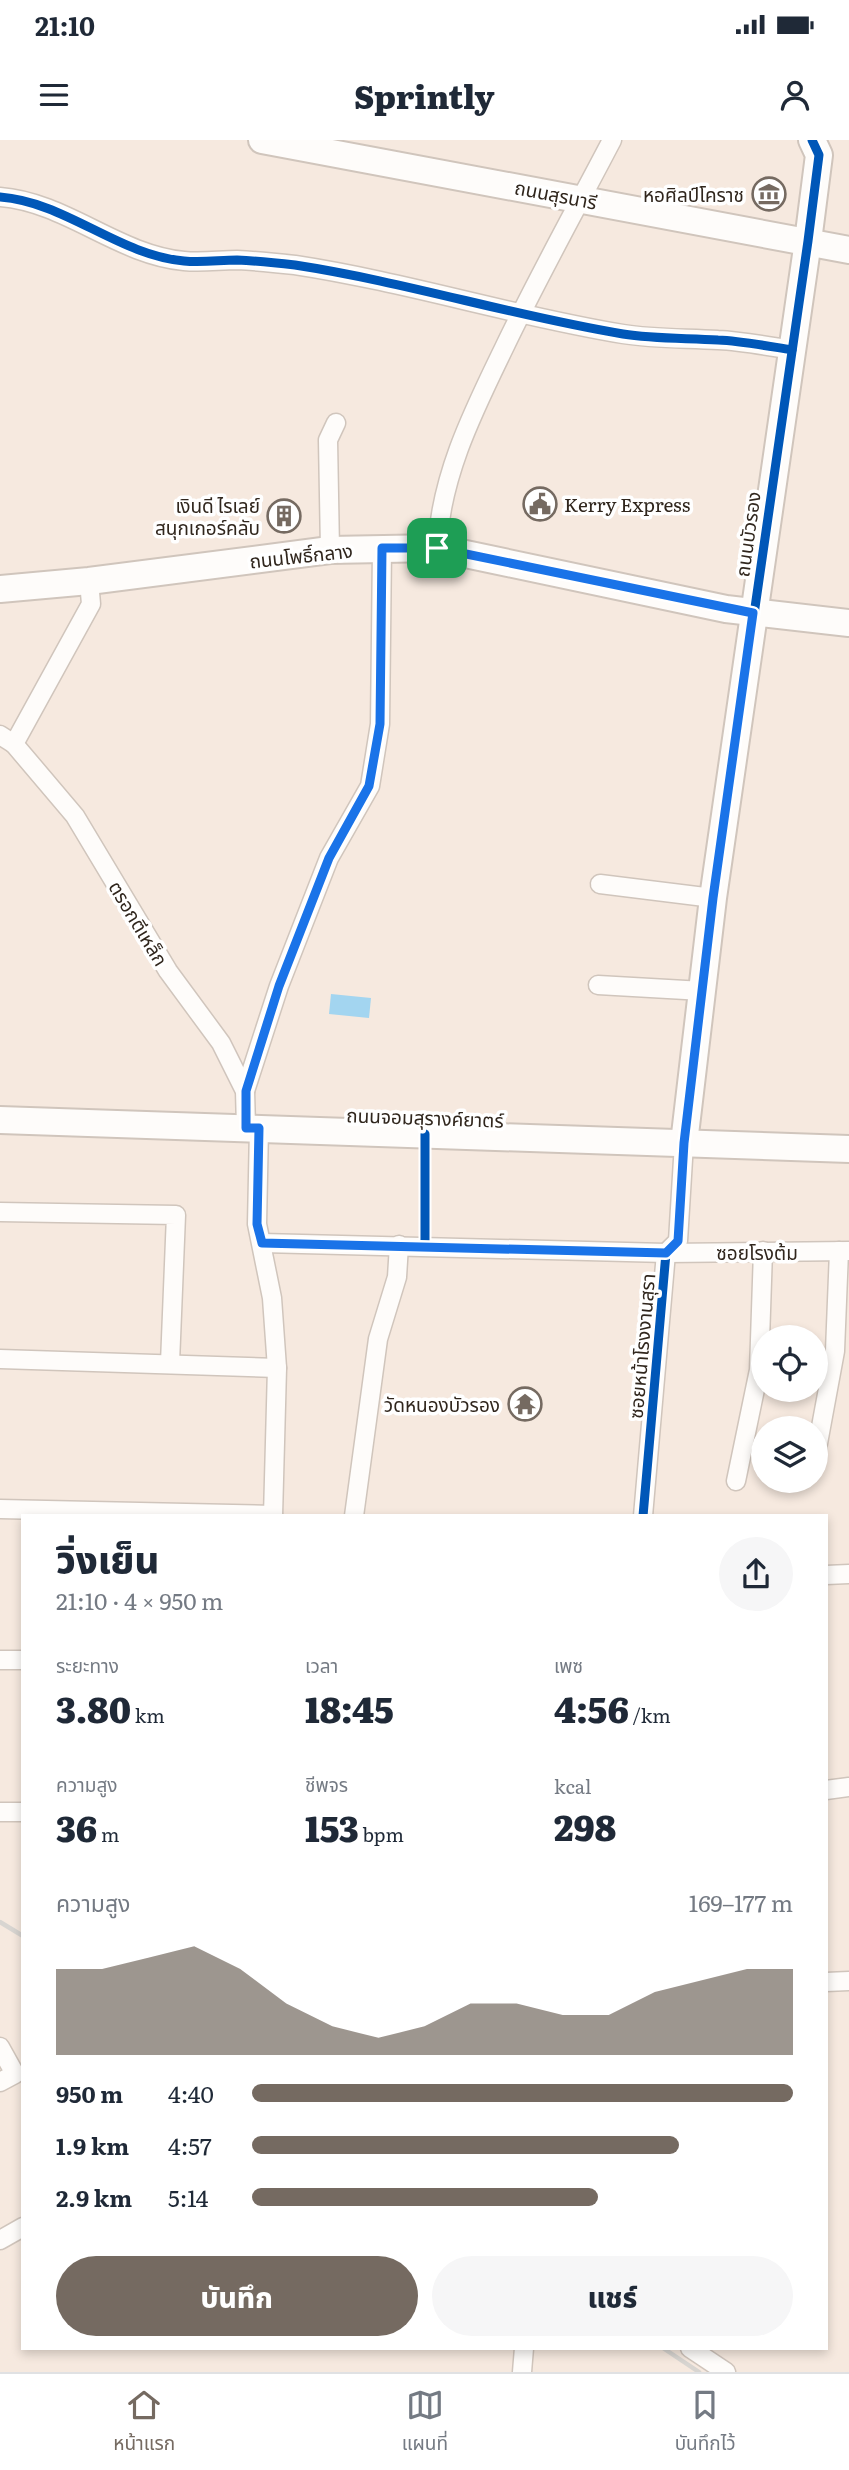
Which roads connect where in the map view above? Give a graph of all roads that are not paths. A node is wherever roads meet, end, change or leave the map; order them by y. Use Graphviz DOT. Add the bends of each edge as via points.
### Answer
graph roads {
  1 [pos="262,140"];
  2 [pos="612,140"];
  3 [pos="813,140"];
  4 [pos="0,197"];
  5 [pos="581,199"];
  6 [pos="808,241"];
  7 [pos="849,250"];
  8 [pos="521,313"];
  9 [pos="792,350"];
  10 [pos="336,423"];
  11 [pos="382,548"];
  12 [pos="437,548"];
  13 [pos="330,550"];
  14 [pos="89,581"];
  15 [pos="0,589"];
  16 [pos="753,613"];
  17 [pos="849,622"];
  18 [pos="7,740"];
  19 [pos="600,884"];
  20 [pos="713,898"];
  21 [pos="598,985"];
  22 [pos="703,991"];
  23 [pos="246,1091"];
  24 [pos="0,1119"];
  25 [pos="253,1128"];
  26 [pos="684,1143"];
  27 [pos="849,1149"];
  28 [pos="0,1212"];
  29 [pos="262,1243"];
  30 [pos="399,1245"];
  31 [pos="763,1251"];
  32 [pos="844,1251"];
  33 [pos="666,1253"];
  34 [pos="0,1360"];
  35 [pos="170,1363"];
  36 [pos="276,1368"];
  37 [pos="823,1416"];
  38 [pos="736,1481"];
  39 [pos="0,1509"];
  40 [pos="228,1514"];
  41 [pos="273,1514"];
  42 [pos="354,1514"];
  43 [pos="643,1514"];
  44 [pos="849,1574"];
  45 [pos="828,1575"];
  46 [pos="0,1660"];
  47 [pos="21,1660"];
  48 [pos="849,1787"];
  49 [pos="828,1790"];
  50 [pos="0,1812"];
  51 [pos="21,1812"];
  52 [pos="849,1981"];
  53 [pos="828,1982"];
  54 [pos="0,2047"];
  55 [pos="13,2080"];
  56 [pos="21,2228"];
  57 [pos="0,2240"];
  58 [pos="524,2350"];
  59 [pos="693,2350"];
  60 [pos="522,2372"];
  61 [pos="726,2372"];
  1 -- 5 [label="main road, ถนนสุรนารี"];
  2 -- 5 [label="street"];
  3 -- 6 [label="main road, ถนนบัวรอง" via="818,155"];
  4 -- 8 [label="street" via="62,214 141,250 184,261 294,265"];
  5 -- 6 [label="main road, ถนนสุรนารี"];
  5 -- 8 [label="street"];
  6 -- 7 [label="main road, ถนนสุรนารี"];
  6 -- 9 [label="main road, ถนนบัวรอง"];
  8 -- 9 [label="street" via="626,335 722,340"];
  8 -- 12 [label="street" via="482,391 450,471"];
  9 -- 16 [label="main road, ถนนบัวรอง"];
  10 -- 13 [label="street" via="328,440"];
  11 -- 12 [label="main road, ถนนโพธิ์กลาง"];
  11 -- 13 [label="main road, ถนนโพธิ์กลาง"];
  11 -- 23 [label="street" via="380,724 369,786 329,858 279,986"];
  12 -- 16 [label="main road, ถนนโพธิ์กลาง"];
  13 -- 14 [label="main road, ถนนโพธิ์กลาง"];
  14 -- 15 [label="main road, ถนนโพธิ์กลาง"];
  14 -- 18 [label="street" via="91,604"];
  16 -- 17 [label="main road, ถนนโพธิ์กลาง"];
  16 -- 20 [label="main road, ถนนบัวรอง"];
  18 -- 23 [label="street, ตรอกตีเหล็ก" via="75,816 168,971 221,1043"];
  19 -- 20 [label="street"];
  20 -- 22 [label="main road, ถนนบัวรอง"];
  21 -- 22 [label="street"];
  22 -- 26 [label="main road, ถนนบัวรอง"];
  23 -- 25 [label="street, ตรอกตีเหล็ก"];
  24 -- 25 [label="main road, ถนนจอมสุรางค์ยาตร์"];
  25 -- 26 [label="main road, ถนนจอมสุรางค์ยาตร์"];
  25 -- 29 [label="street, ตรอกตีเหล็ก" via="257,1224"];
  26 -- 27 [label="main road, ถนนจอมสุรางค์ยาตร์"];
  26 -- 33 [label="street, ซอยหน้าโรงงานสุรา" via="678,1241"];
  28 -- 35 [label="street" via="176,1215"];
  29 -- 30 [label="street, ซอยโรงต้ม"];
  29 -- 36 [label="street, ตรอกตีเหล็ก" via="272,1298"];
  30 -- 33 [label="street, ซอยโรงต้ม"];
  30 -- 42 [label="street" via="397,1277 378,1339"];
  31 -- 32 [label="street, ซอยโรงต้ม"];
  31 -- 33 [label="street, ซอยโรงต้ม"];
  31 -- 38 [label="street" via="760,1370"];
  32 -- 37 [label="street" via="835,1352"];
  33 -- 43 [label="street, ซอยหน้าโรงงานสุรา"];
  34 -- 35 [label="street"];
  35 -- 36 [label="street"];
  36 -- 41 [label="street, ตรอกตีเหล็ก"];
  39 -- 40 [label="street"];
  44 -- 45 [label="street"];
  46 -- 47 [label="street"];
  48 -- 49 [label="street"];
  50 -- 51 [label="street"];
  52 -- 53 [label="street"];
  54 -- 55 [label="street"];
  56 -- 57 [label="street"];
  58 -- 60 [label="street"];
  59 -- 61 [label="street"];
}
